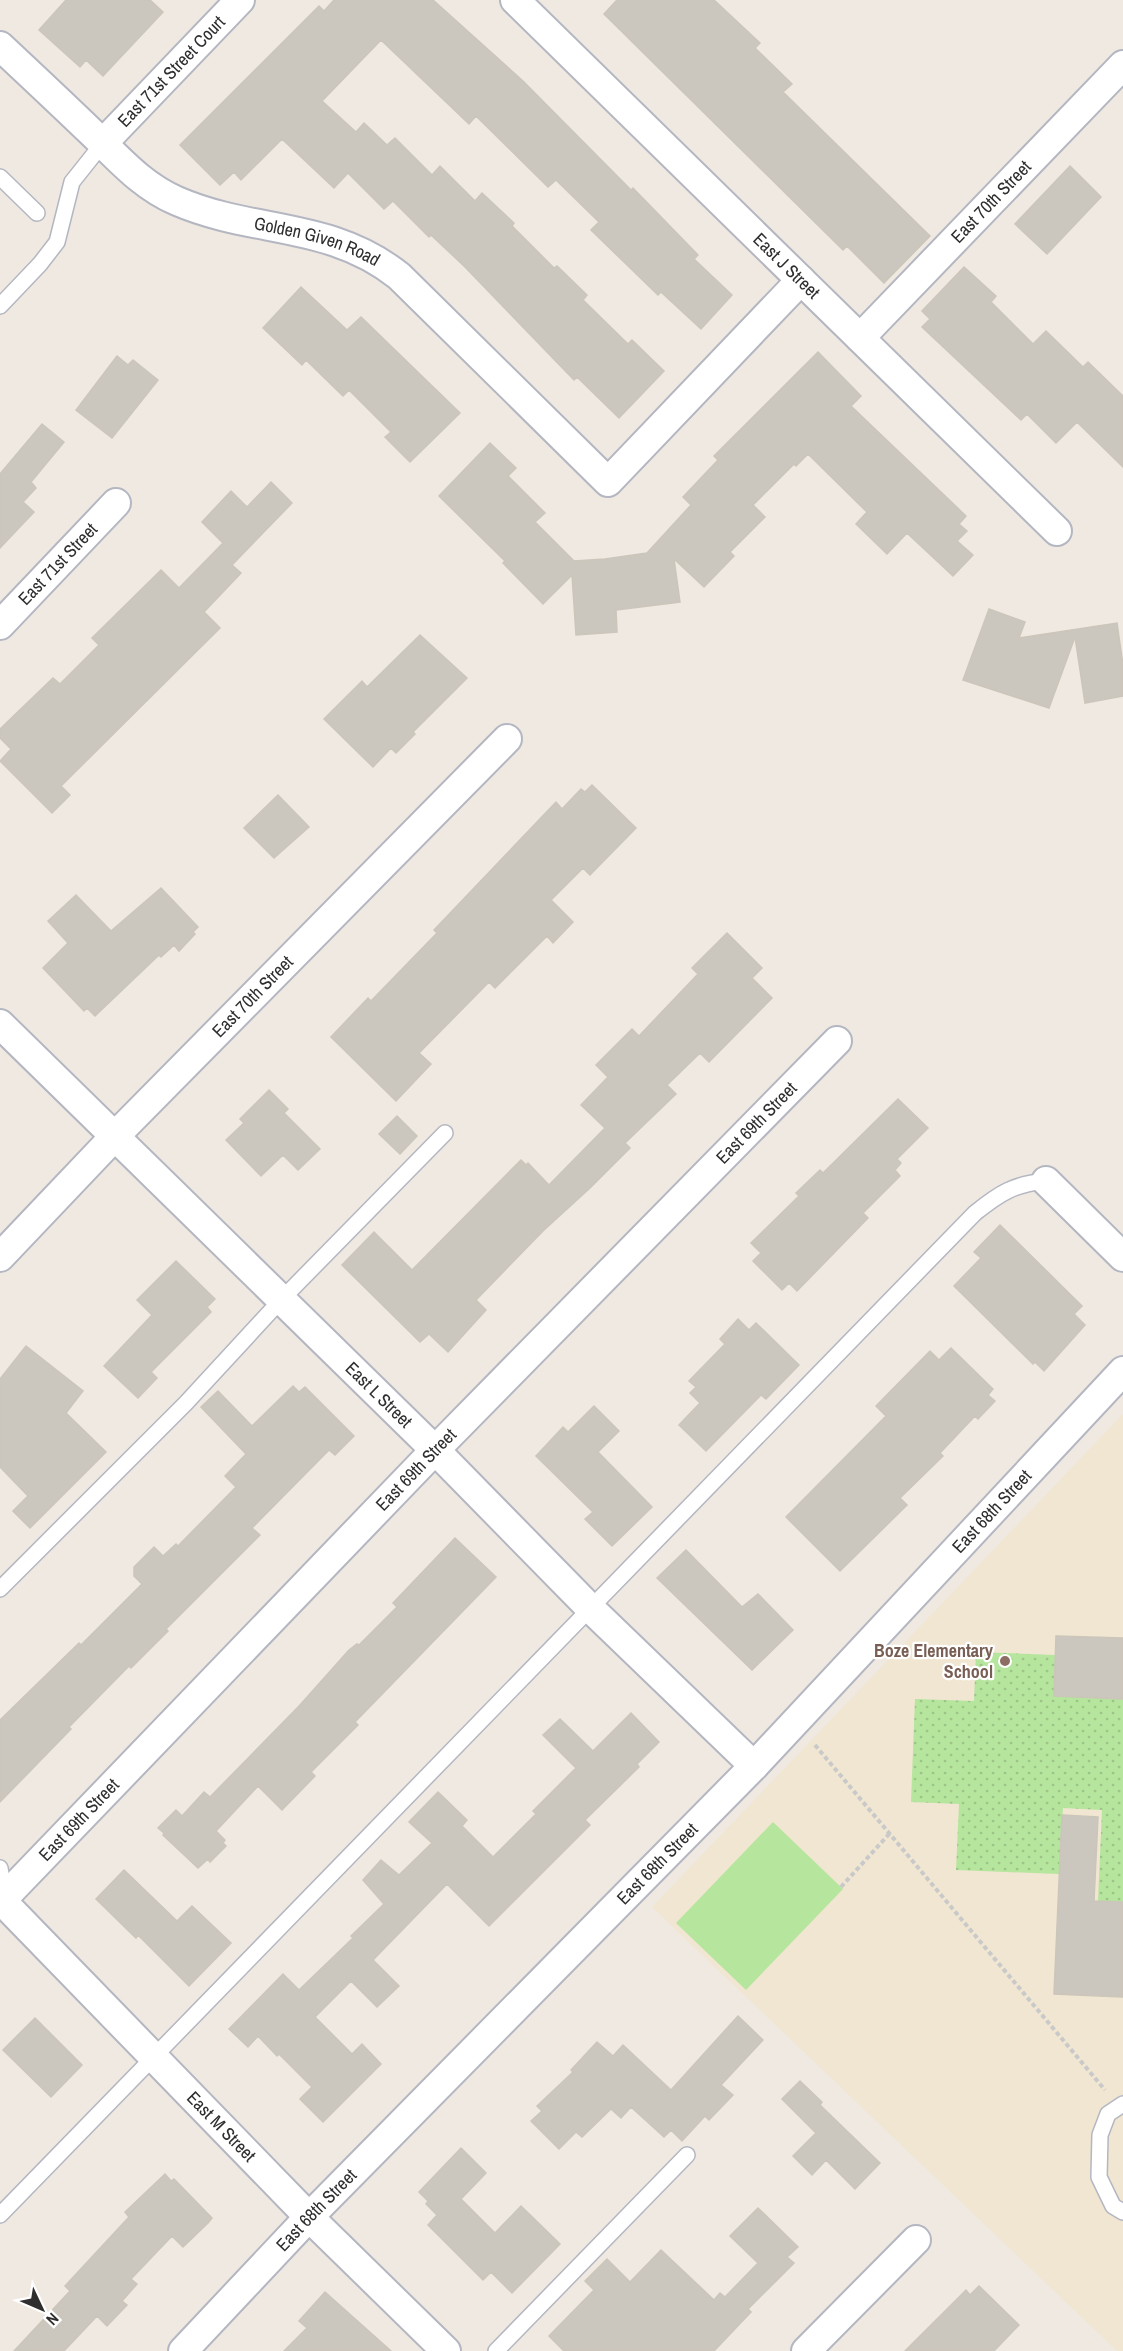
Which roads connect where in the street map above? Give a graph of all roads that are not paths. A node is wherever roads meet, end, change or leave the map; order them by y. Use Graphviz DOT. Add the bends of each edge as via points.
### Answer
graph roads {
  1 [pos="240,0"];
  2 [pos="515,0"];
  3 [pos="0,46"];
  4 [pos="1123,65"];
  5 [pos="103,143"];
  6 [pos="0,177"];
  7 [pos="37,213"];
  8 [pos="801,280"];
  9 [pos="0,306"];
  10 [pos="860,338"];
  11 [pos="116,503"];
  12 [pos="1057,531"];
  13 [pos="0,625"];
  14 [pos="507,739"];
  15 [pos="0,1024"];
  16 [pos="837,1041"];
  17 [pos="445,1133"];
  18 [pos="115,1136"];
  19 [pos="1046,1181"];
  20 [pos="0,1257"];
  21 [pos="1123,1257"];
  22 [pos="281,1299"];
  23 [pos="1123,1371"];
  24 [pos="435,1449"];
  25 [pos="0,1589"];
  26 [pos="590,1608"];
  27 [pos="754,1766"];
  28 [pos="0,1868"];
  29 [pos="1,1901"];
  30 [pos="154,2057"];
  31 [pos="1121,2105"];
  32 [pos="687,2155"];
  33 [pos="1123,2212"];
  34 [pos="0,2215"];
  35 [pos="309,2217"];
  36 [pos="916,2240"];
  37 [pos="183,2351"];
  38 [pos="446,2351"];
  39 [pos="496,2351"];
  40 [pos="806,2351"];
  1 -- 5 [label="street, East 71st Street Court"];
  2 -- 8 [label="street, East J Street"];
  3 -- 5 [label="street, Golden Given Road"];
  4 -- 10 [label="street, East 70th Street"];
  5 -- 8 [label="street, Golden Given Road" via="146,184 176,201 234,220 333,240 385,265 608,482"];
  5 -- 9 [label="lane" via="72,182 57,242"];
  6 -- 7 [label="lane"];
  8 -- 10 [label="street, East J Street"];
  10 -- 12 [label="street, East J Street"];
  11 -- 13 [label="street, East 71st Street"];
  14 -- 18 [label="street, East 70th Street"];
  15 -- 18 [label="street, East L Street"];
  16 -- 24 [label="street, East 69th Street"];
  17 -- 22 [label="lane"];
  18 -- 20 [label="street, East 70th Street"];
  18 -- 22 [label="street, East L Street"];
  19 -- 21 [label="street"];
  19 -- 26 [label="lane" via="1023,1183 999,1194 975,1213"];
  22 -- 24 [label="street, East L Street"];
  22 -- 25 [label="lane" via="186,1403"];
  23 -- 27 [label="street, East 68th Street"];
  24 -- 26 [label="street, East L Street"];
  24 -- 29 [label="street, East 69th Street"];
  26 -- 27 [label="street, East L Street"];
  26 -- 30 [label="lane"];
  27 -- 35 [label="street, East 68th Street"];
  28 -- 29 [label="lane"];
  29 -- 30 [label="street, East M Street"];
  30 -- 34 [label="lane"];
  30 -- 35 [label="street, East M Street"];
  31 -- 33 [label="lane" via="1108,2114 1100,2135 1099,2177 1113,2206"];
  32 -- 39 [label="lane"];
  35 -- 37 [label="street, East 68th Street"];
  35 -- 38 [label="street, East M Street"];
  36 -- 40 [label="street"];
}
